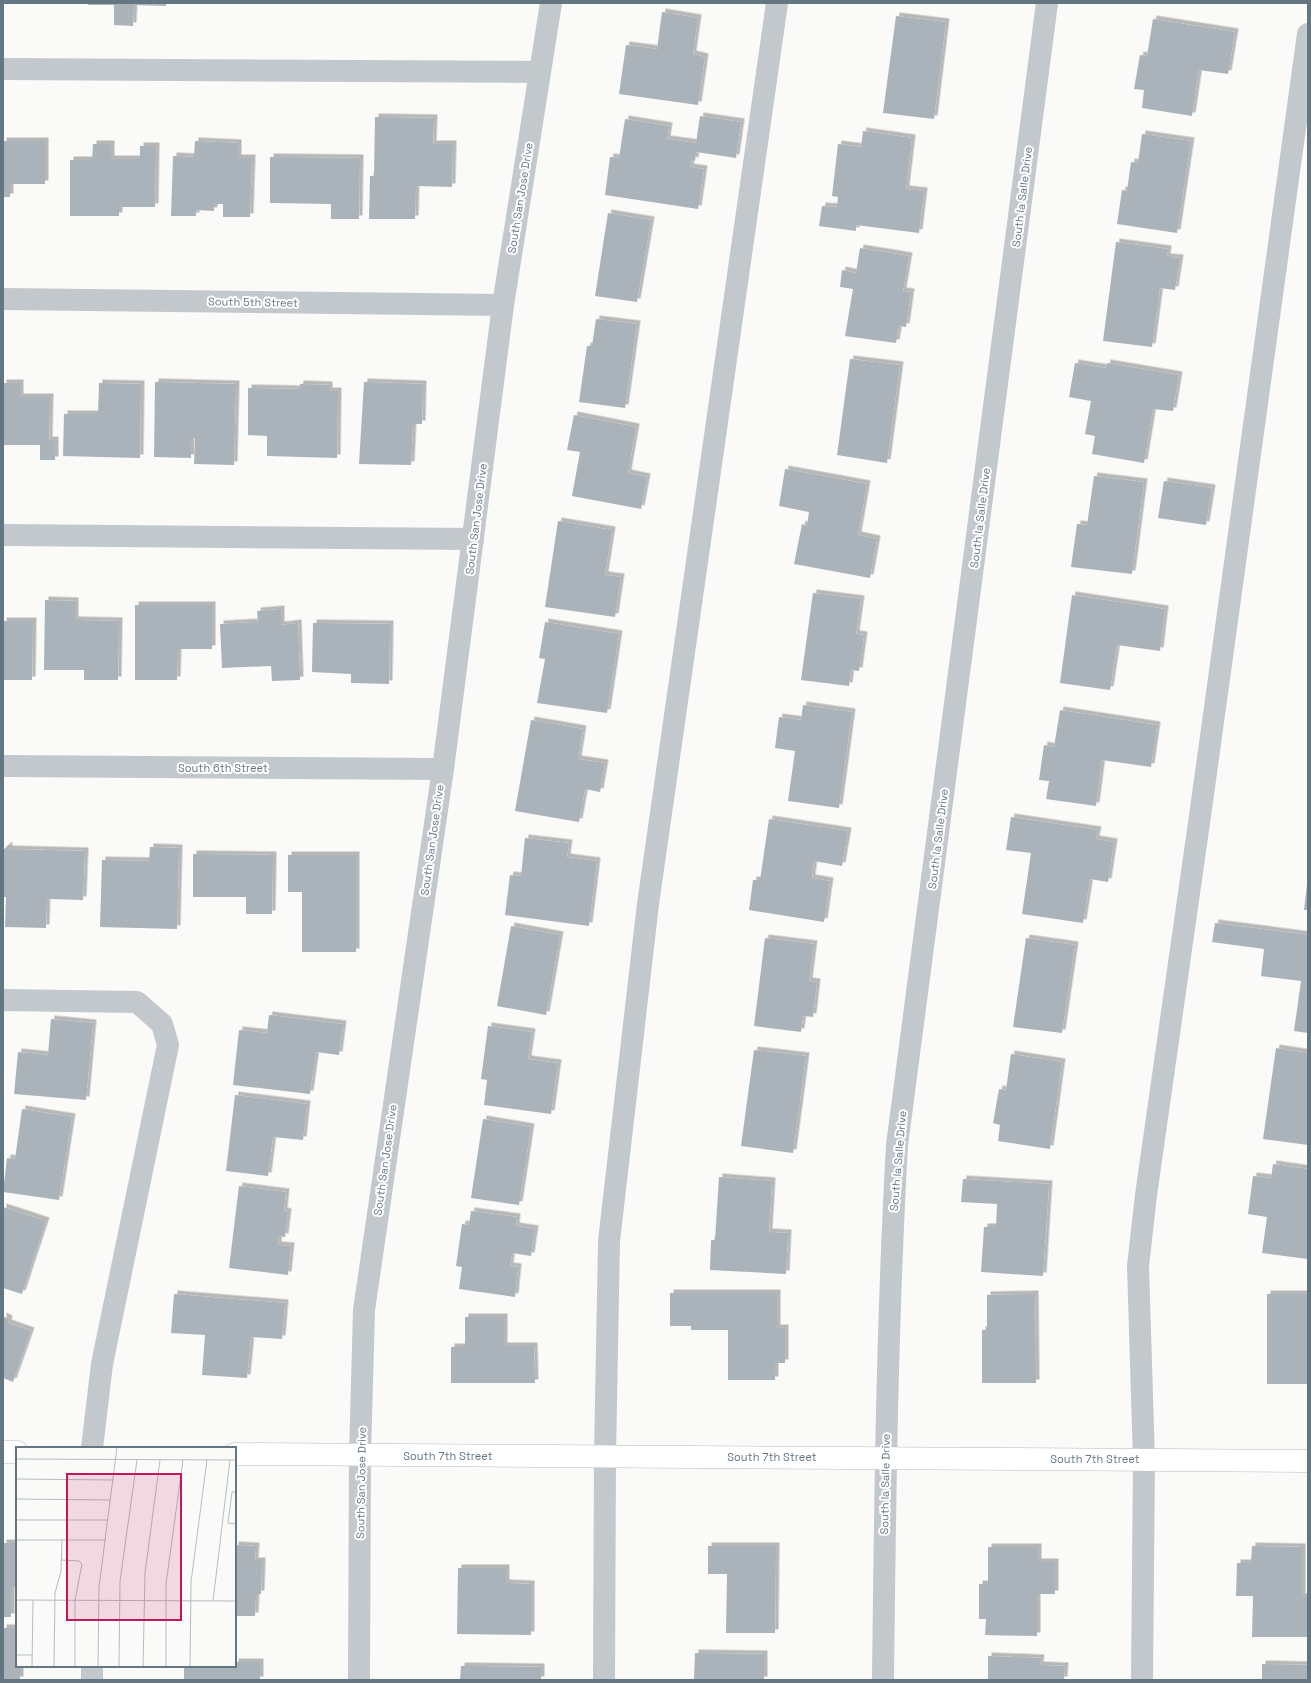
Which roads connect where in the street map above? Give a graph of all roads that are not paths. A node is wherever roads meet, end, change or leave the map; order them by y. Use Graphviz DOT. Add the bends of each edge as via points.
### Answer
graph roads {
  1 [pos="551,3"];
  2 [pos="777,3"];
  3 [pos="1047,3"];
  4 [pos="1308,34"];
  5 [pos="3,69"];
  6 [pos="540,72"];
  7 [pos="3,299"];
  8 [pos="503,305"];
  9 [pos="3,535"];
  10 [pos="473,538"];
  11 [pos="3,766"];
  12 [pos="443,769"];
  13 [pos="3,1000"];
  14 [pos="92,1447"];
  15 [pos="3,1452"];
  16 [pos="16,1452"];
  17 [pos="236,1454"];
  18 [pos="360,1455"];
  19 [pos="605,1456"];
  20 [pos="885,1458"];
  21 [pos="1144,1460"];
  22 [pos="1308,1461"];
  23 [pos="92,1667"];
  24 [pos="92,1680"];
  25 [pos="359,1680"];
  26 [pos="604,1680"];
  27 [pos="883,1680"];
  28 [pos="1142,1680"];
  1 -- 6 [label="street, South San Jose Drive"];
  2 -- 19 [label="street" via="648,904 609,1241"];
  3 -- 20 [label="street, South la Salle Drive" via="897,1145"];
  4 -- 21 [label="street" via="1146,1195 1138,1266"];
  5 -- 6 [label="street"];
  6 -- 8 [label="street, South San Jose Drive"];
  7 -- 8 [label="street, South 5th Street"];
  8 -- 10 [label="street, South San Jose Drive"];
  9 -- 10 [label="street"];
  10 -- 12 [label="street, South San Jose Drive"];
  11 -- 12 [label="street, South 6th Street"];
  12 -- 18 [label="street, South San Jose Drive" via="366,1288"];
  13 -- 14 [label="street" via="137,1002 162,1024 168,1045 102,1364"];
  15 -- 16 [label="main road"];
  17 -- 18 [label="main road, South 7th Street"];
  18 -- 19 [label="main road, South 7th Street"];
  18 -- 25 [label="street, South San Jose Drive"];
  19 -- 20 [label="main road, South 7th Street"];
  19 -- 26 [label="street"];
  20 -- 21 [label="main road, South 7th Street"];
  20 -- 27 [label="street, South la Salle Drive"];
  21 -- 22 [label="main road, South 7th Street"];
  21 -- 28 [label="street"];
  23 -- 24 [label="street"];
}
